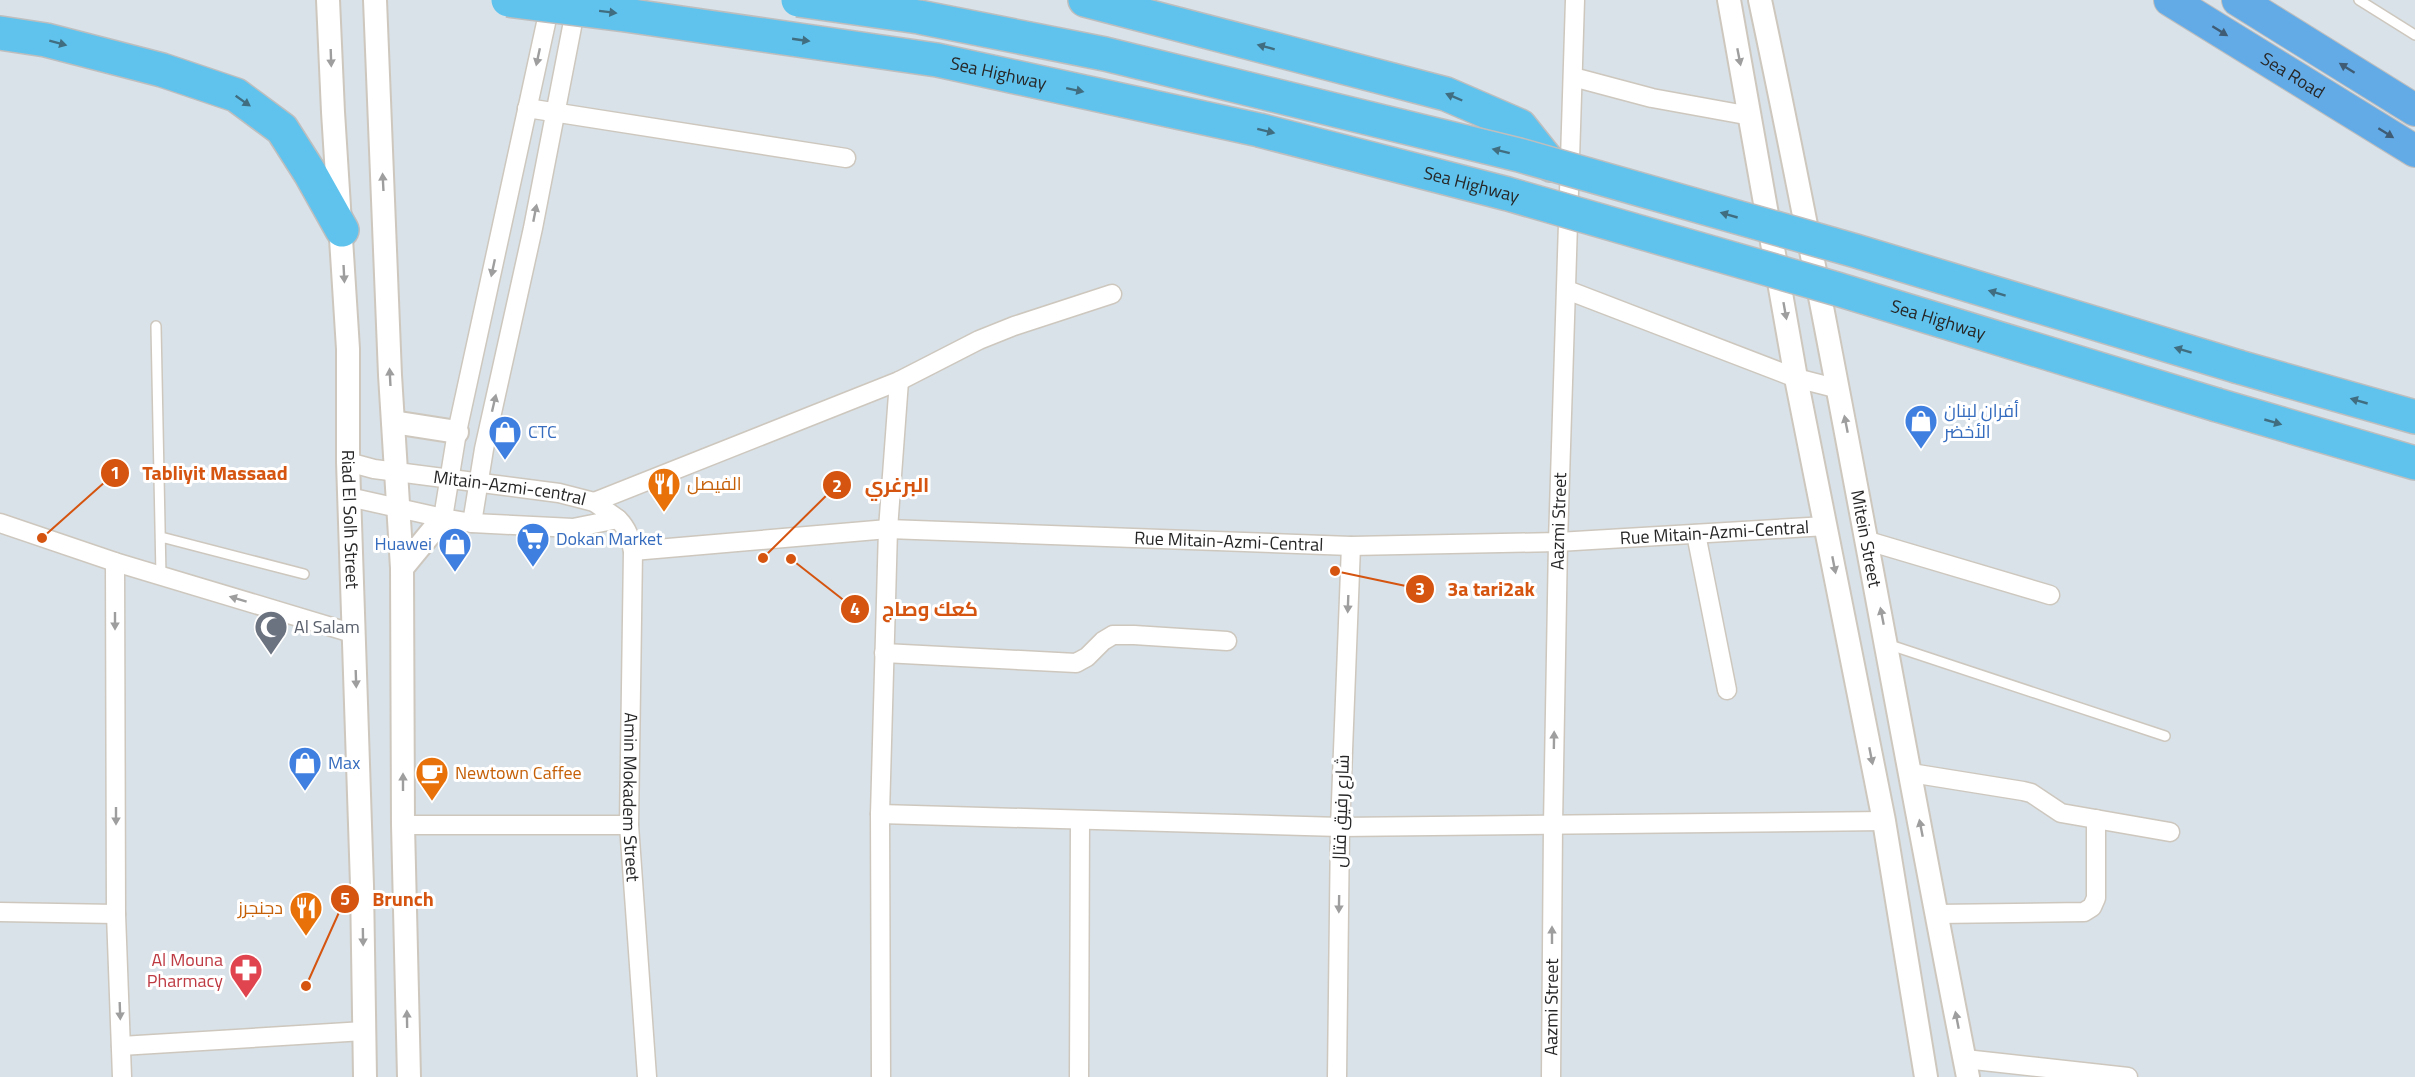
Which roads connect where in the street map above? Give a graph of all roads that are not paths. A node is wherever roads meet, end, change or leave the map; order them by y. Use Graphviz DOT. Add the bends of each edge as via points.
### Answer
graph roads {
  1 [pos="328,0"];
  2 [pos="375,0"];
  3 [pos="508,0"];
  4 [pos="551,0"];
  5 [pos="577,0"];
  6 [pos="798,0"];
  7 [pos="1085,0"];
  8 [pos="1575,0"];
  9 [pos="1728,0"];
  10 [pos="1760,0"];
  11 [pos="2170,0"];
  12 [pos="2238,0"];
  13 [pos="2359,0"];
  14 [pos="0,33"];
  15 [pos="2415,35"];
  16 [pos="1573,76"];
  17 [pos="527,108"];
  18 [pos="2415,110"];
  19 [pos="555,114"];
  20 [pos="1750,116"];
  21 [pos="2415,151"];
  22 [pos="846,158"];
  23 [pos="1551,165"];
  24 [pos="342,230"];
  25 [pos="1567,290"];
  26 [pos="1112,294"];
  27 [pos="156,326"];
  28 [pos="1796,378"];
  29 [pos="899,381"];
  30 [pos="1839,389"];
  31 [pos="2415,417"];
  32 [pos="393,422"];
  33 [pos="457,432"];
  34 [pos="348,462"];
  35 [pos="2415,463"];
  36 [pos="397,472"];
  37 [pos="450,479"];
  38 [pos="478,482"];
  39 [pos="349,497"];
  40 [pos="594,502"];
  41 [pos="399,509"];
  42 [pos="443,518"];
  43 [pos="618,519"];
  44 [pos="472,523"];
  45 [pos="0,524"];
  46 [pos="1826,526"];
  47 [pos="888,529"];
  48 [pos="1696,534"];
  49 [pos="160,537"];
  50 [pos="1868,541"];
  51 [pos="1558,542"];
  52 [pos="1351,546"];
  53 [pos="633,551"];
  54 [pos="115,562"];
  55 [pos="402,568"];
  56 [pos="304,574"];
  57 [pos="161,576"];
  58 [pos="2050,596"];
  59 [pos="355,634"];
  60 [pos="1227,641"];
  61 [pos="1887,644"];
  62 [pos="884,653"];
  63 [pos="1727,690"];
  64 [pos="2165,736"];
  65 [pos="1911,773"];
  66 [pos="880,814"];
  67 [pos="2096,819"];
  68 [pos="1080,820"];
  69 [pos="1884,821"];
  70 [pos="403,825"];
  71 [pos="629,825"];
  72 [pos="1553,825"];
  73 [pos="1340,827"];
  74 [pos="2170,832"];
  75 [pos="0,912"];
  76 [pos="116,914"];
  77 [pos="1937,914"];
  78 [pos="364,1031"];
  79 [pos="121,1046"];
  80 [pos="1966,1068"];
  81 [pos="122,1077"];
  82 [pos="365,1077"];
  83 [pos="409,1077"];
  84 [pos="647,1077"];
  85 [pos="881,1077"];
  86 [pos="1079,1077"];
  87 [pos="1337,1077"];
  88 [pos="1551,1077"];
  89 [pos="1926,1077"];
  90 [pos="2128,1077"];
  1 -- 24 [label="street, Riad El Solh Street, one-way"];
  32 -- 2 [label="street, one-way"];
  3 -- 35 [label="highway, Sea Highway, one-way, bridge" via="937,60 1259,129 1508,194 1837,289"];
  4 -- 17 [label="street, one-way"];
  5 -- 19 [label="street"];
  23 -- 6 [label="highway, one-way, bridge" via="1105,54 919,17"];
  23 -- 7 [label="highway, one-way" via="1520,126 1446,94"];
  8 -- 16 [label="street, Aazmi Street"];
  9 -- 20 [label="street, one-way"];
  10 -- 30 [label="street, Mitein Street"];
  11 -- 21 [label="highway, Sea Road, one-way"];
  18 -- 12 [label="highway, Sea Road, one-way"];
  13 -- 15 [label="lane"];
  14 -- 24 [label="highway, one-way" via="46,40 236,95 282,129"];
  16 -- 20 [label="street" via="1652,98"];
  16 -- 25 [label="street, Aazmi Street"];
  17 -- 19 [label="street"];
  17 -- 33 [label="street, one-way"];
  19 -- 22 [label="street"];
  38 -- 19 [label="street, one-way"];
  20 -- 28 [label="street, one-way"];
  31 -- 23 [label="highway, one-way, bridge"];
  24 -- 34 [label="street, Riad El Solh Street, one-way"];
  25 -- 28 [label="street"];
  25 -- 51 [label="street, Aazmi Street"];
  26 -- 29 [label="street" via="979,340"];
  27 -- 49 [label="lane"];
  28 -- 30 [label="street"];
  28 -- 46 [label="street"];
  29 -- 40 [label="street"];
  29 -- 47 [label="street"];
  50 -- 30 [label="street, Mitein Street, one-way"];
  32 -- 33 [label="street"];
  32 -- 36 [label="street"];
  33 -- 37 [label="street"];
  34 -- 36 [label="street, Mitain-Azmi-central"];
  34 -- 39 [label="street, Riad El Solh Street"];
  36 -- 37 [label="street, Mitain-Azmi-central"];
  36 -- 41 [label="street"];
  37 -- 38 [label="street, Mitain-Azmi-central"];
  37 -- 42 [label="street"];
  38 -- 40 [label="street, Mitain-Azmi-central"];
  38 -- 44 [label="street"];
  39 -- 41 [label="street, Mitain-Azmi-central"];
  39 -- 59 [label="street, Riad El Solh Street"];
  40 -- 43 [label="street, Mitain-Azmi-central"];
  41 -- 42 [label="street, Mitain-Azmi-central"];
  41 -- 55 [label="street"];
  42 -- 44 [label="street, Mitain-Azmi-central"];
  42 -- 55 [label="street"];
  43 -- 44 [label="street, Mitain-Azmi-central" via="573,528"];
  43 -- 53 [label="street, Amin Mokadem Street" via="630,536"];
  45 -- 54 [label="street"];
  46 -- 48 [label="street, Rue Mitain-Azmi-Central"];
  46 -- 69 [label="street, one-way"];
  47 -- 52 [label="street, Rue Mitain-Azmi-Central"];
  47 -- 53 [label="street, Rue Mitain-Azmi-Central"];
  47 -- 62 [label="street"];
  48 -- 51 [label="street, Rue Mitain-Azmi-Central"];
  48 -- 63 [label="street"];
  49 -- 56 [label="lane"];
  49 -- 57 [label="lane"];
  50 -- 58 [label="street"];
  61 -- 50 [label="street, Mitein Street, one-way"];
  51 -- 52 [label="street, Rue Mitain-Azmi-Central"];
  72 -- 51 [label="street, Aazmi Street, one-way"];
  52 -- 73 [label="street, شارع رفيق فتال, one-way"];
  53 -- 71 [label="street, Amin Mokadem Street"];
  54 -- 57 [label="street"];
  54 -- 76 [label="street, one-way"];
  70 -- 55 [label="street, one-way"];
  59 -- 57 [label="street, one-way"];
  59 -- 78 [label="street, Riad El Solh Street, one-way"];
  60 -- 62 [label="street" via="1113,635 1076,663"];
  61 -- 64 [label="lane"];
  61 -- 65 [label="street, Mitein Street"];
  62 -- 66 [label="street"];
  65 -- 67 [label="street" via="2023,791 2061,813"];
  77 -- 65 [label="street, Mitein Street, one-way"];
  66 -- 68 [label="street"];
  66 -- 85 [label="street"];
  67 -- 74 [label="street"];
  67 -- 77 [label="street" via="2096,898 2092,908 2084,912"];
  68 -- 73 [label="street"];
  68 -- 86 [label="street"];
  69 -- 72 [label="street"];
  69 -- 89 [label="street"];
  70 -- 71 [label="street"];
  83 -- 70 [label="street, one-way"];
  71 -- 84 [label="street, Amin Mokadem Street"];
  72 -- 73 [label="street"];
  88 -- 72 [label="street, Aazmi Street, one-way"];
  73 -- 87 [label="street, شارع رفيق فتال, one-way"];
  75 -- 76 [label="street"];
  76 -- 79 [label="street, one-way"];
  80 -- 77 [label="street, Mitein Street, one-way"];
  78 -- 79 [label="street"];
  78 -- 82 [label="street, Riad El Solh Street"];
  79 -- 81 [label="street"];
  80 -- 90 [label="street"];
}
